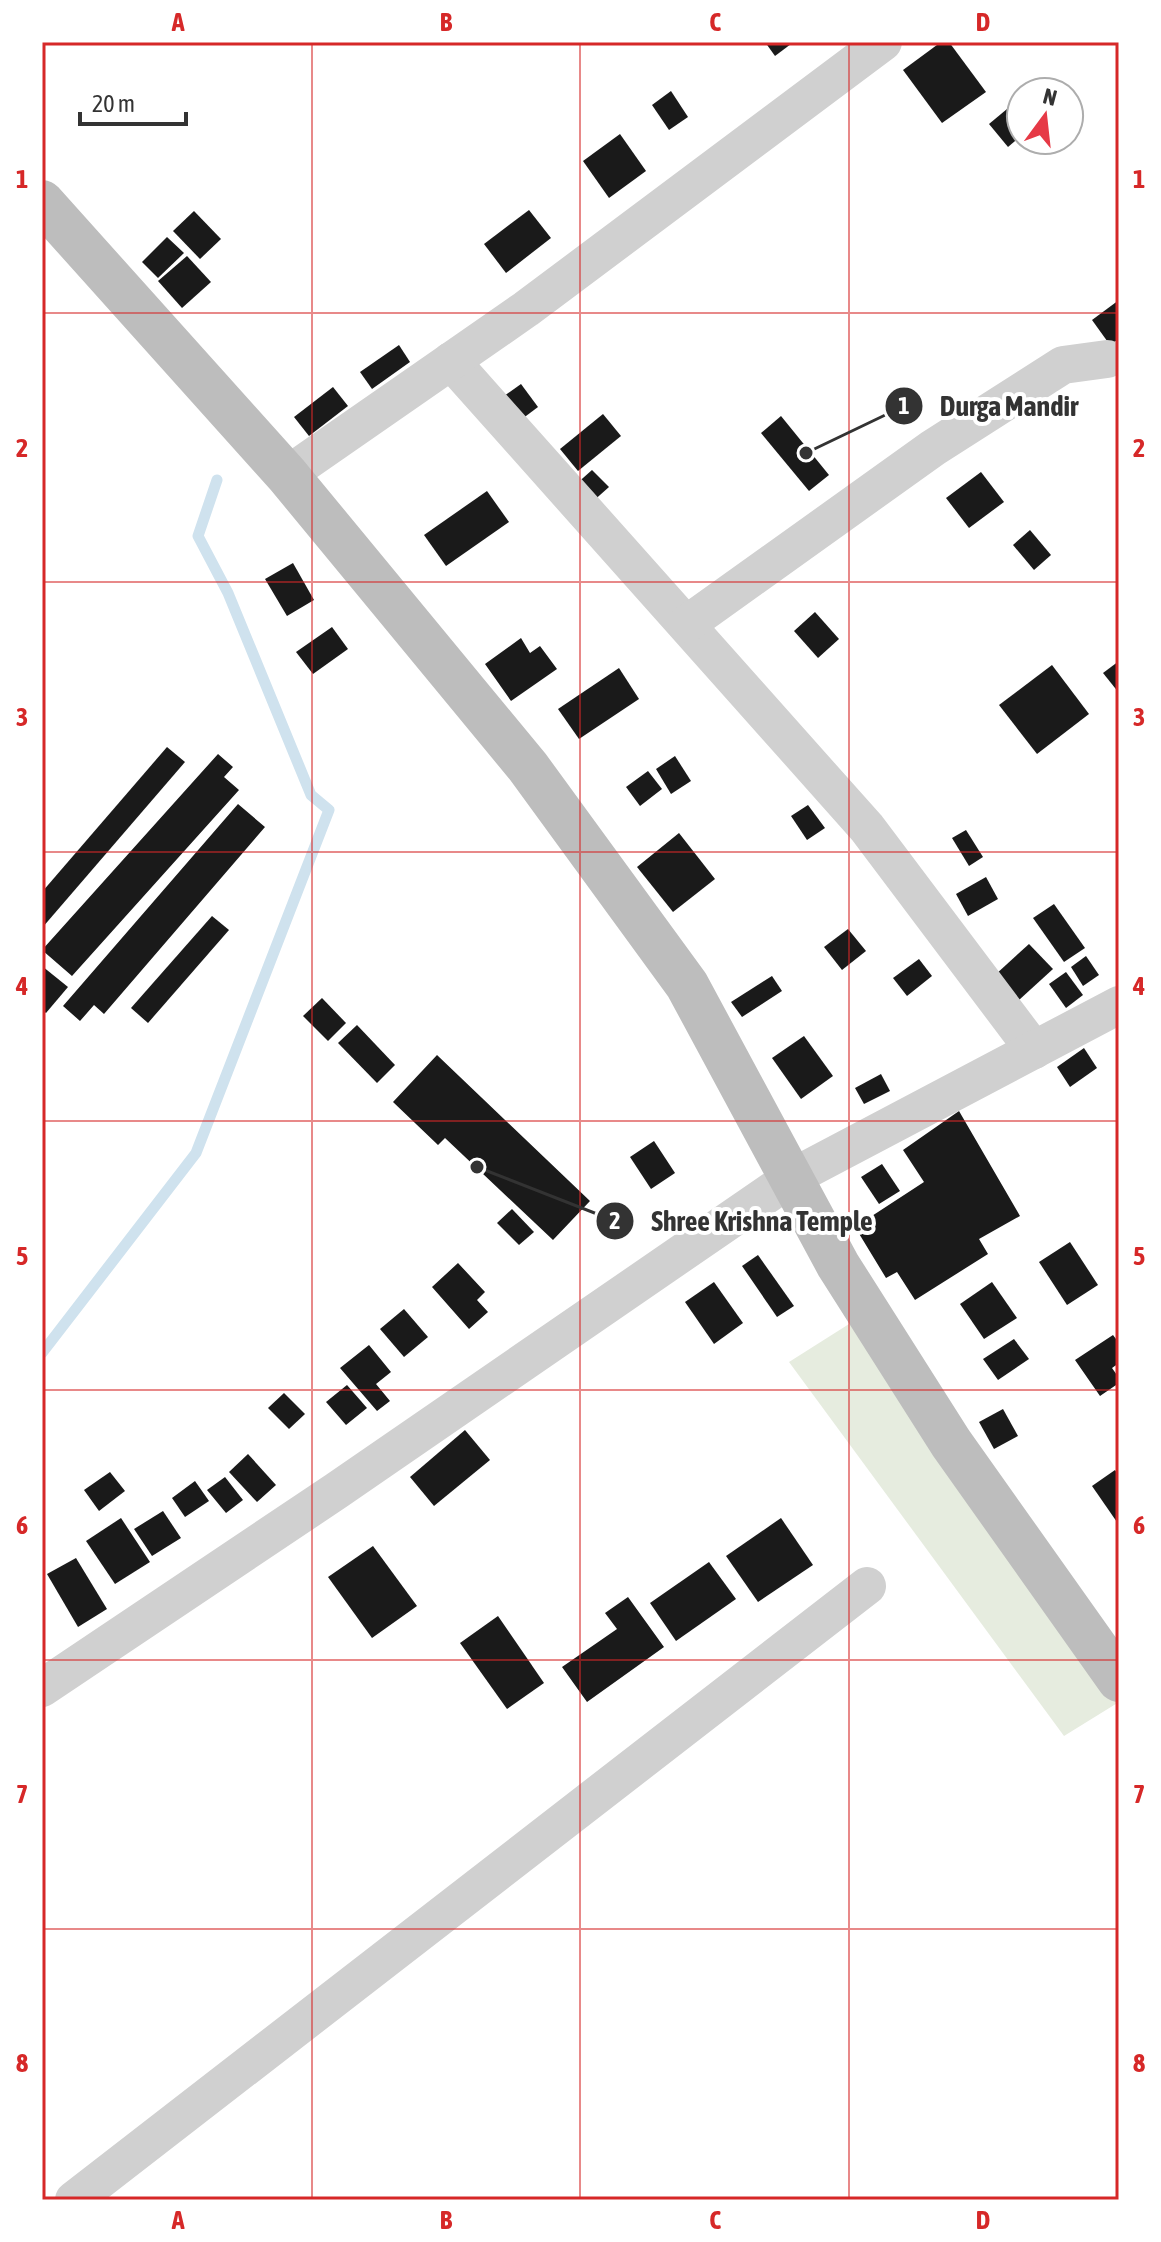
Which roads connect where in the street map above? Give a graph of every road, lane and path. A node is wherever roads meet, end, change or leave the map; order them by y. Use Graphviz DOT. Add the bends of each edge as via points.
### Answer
graph roads {
  1 [pos="883,42"];
  2 [pos="42,202"];
  3 [pos="1107,359"];
  4 [pos="451,361"];
  5 [pos="287,475"];
  6 [pos="687,624"];
  7 [pos="1119,1005"];
  8 [pos="1034,1050"];
  9 [pos="791,1178"];
  10 [pos="867,1586"];
  11 [pos="1119,1680"];
  12 [pos="42,1688"];
  13 [pos="74,2200"];
  1 -- 4 [label="street"];
  2 -- 5 [label="main road"];
  3 -- 6 [label="street" via="1063,365 970,424"];
  4 -- 5 [label="street"];
  4 -- 6 [label="street"];
  5 -- 9 [label="main road" via="528,767 687,985"];
  6 -- 8 [label="street" via="867,828"];
  7 -- 8 [label="street"];
  8 -- 9 [label="street"];
  9 -- 11 [label="main road" via="838,1265 951,1443"];
  9 -- 12 [label="street"];
  10 -- 13 [label="street"];
}
